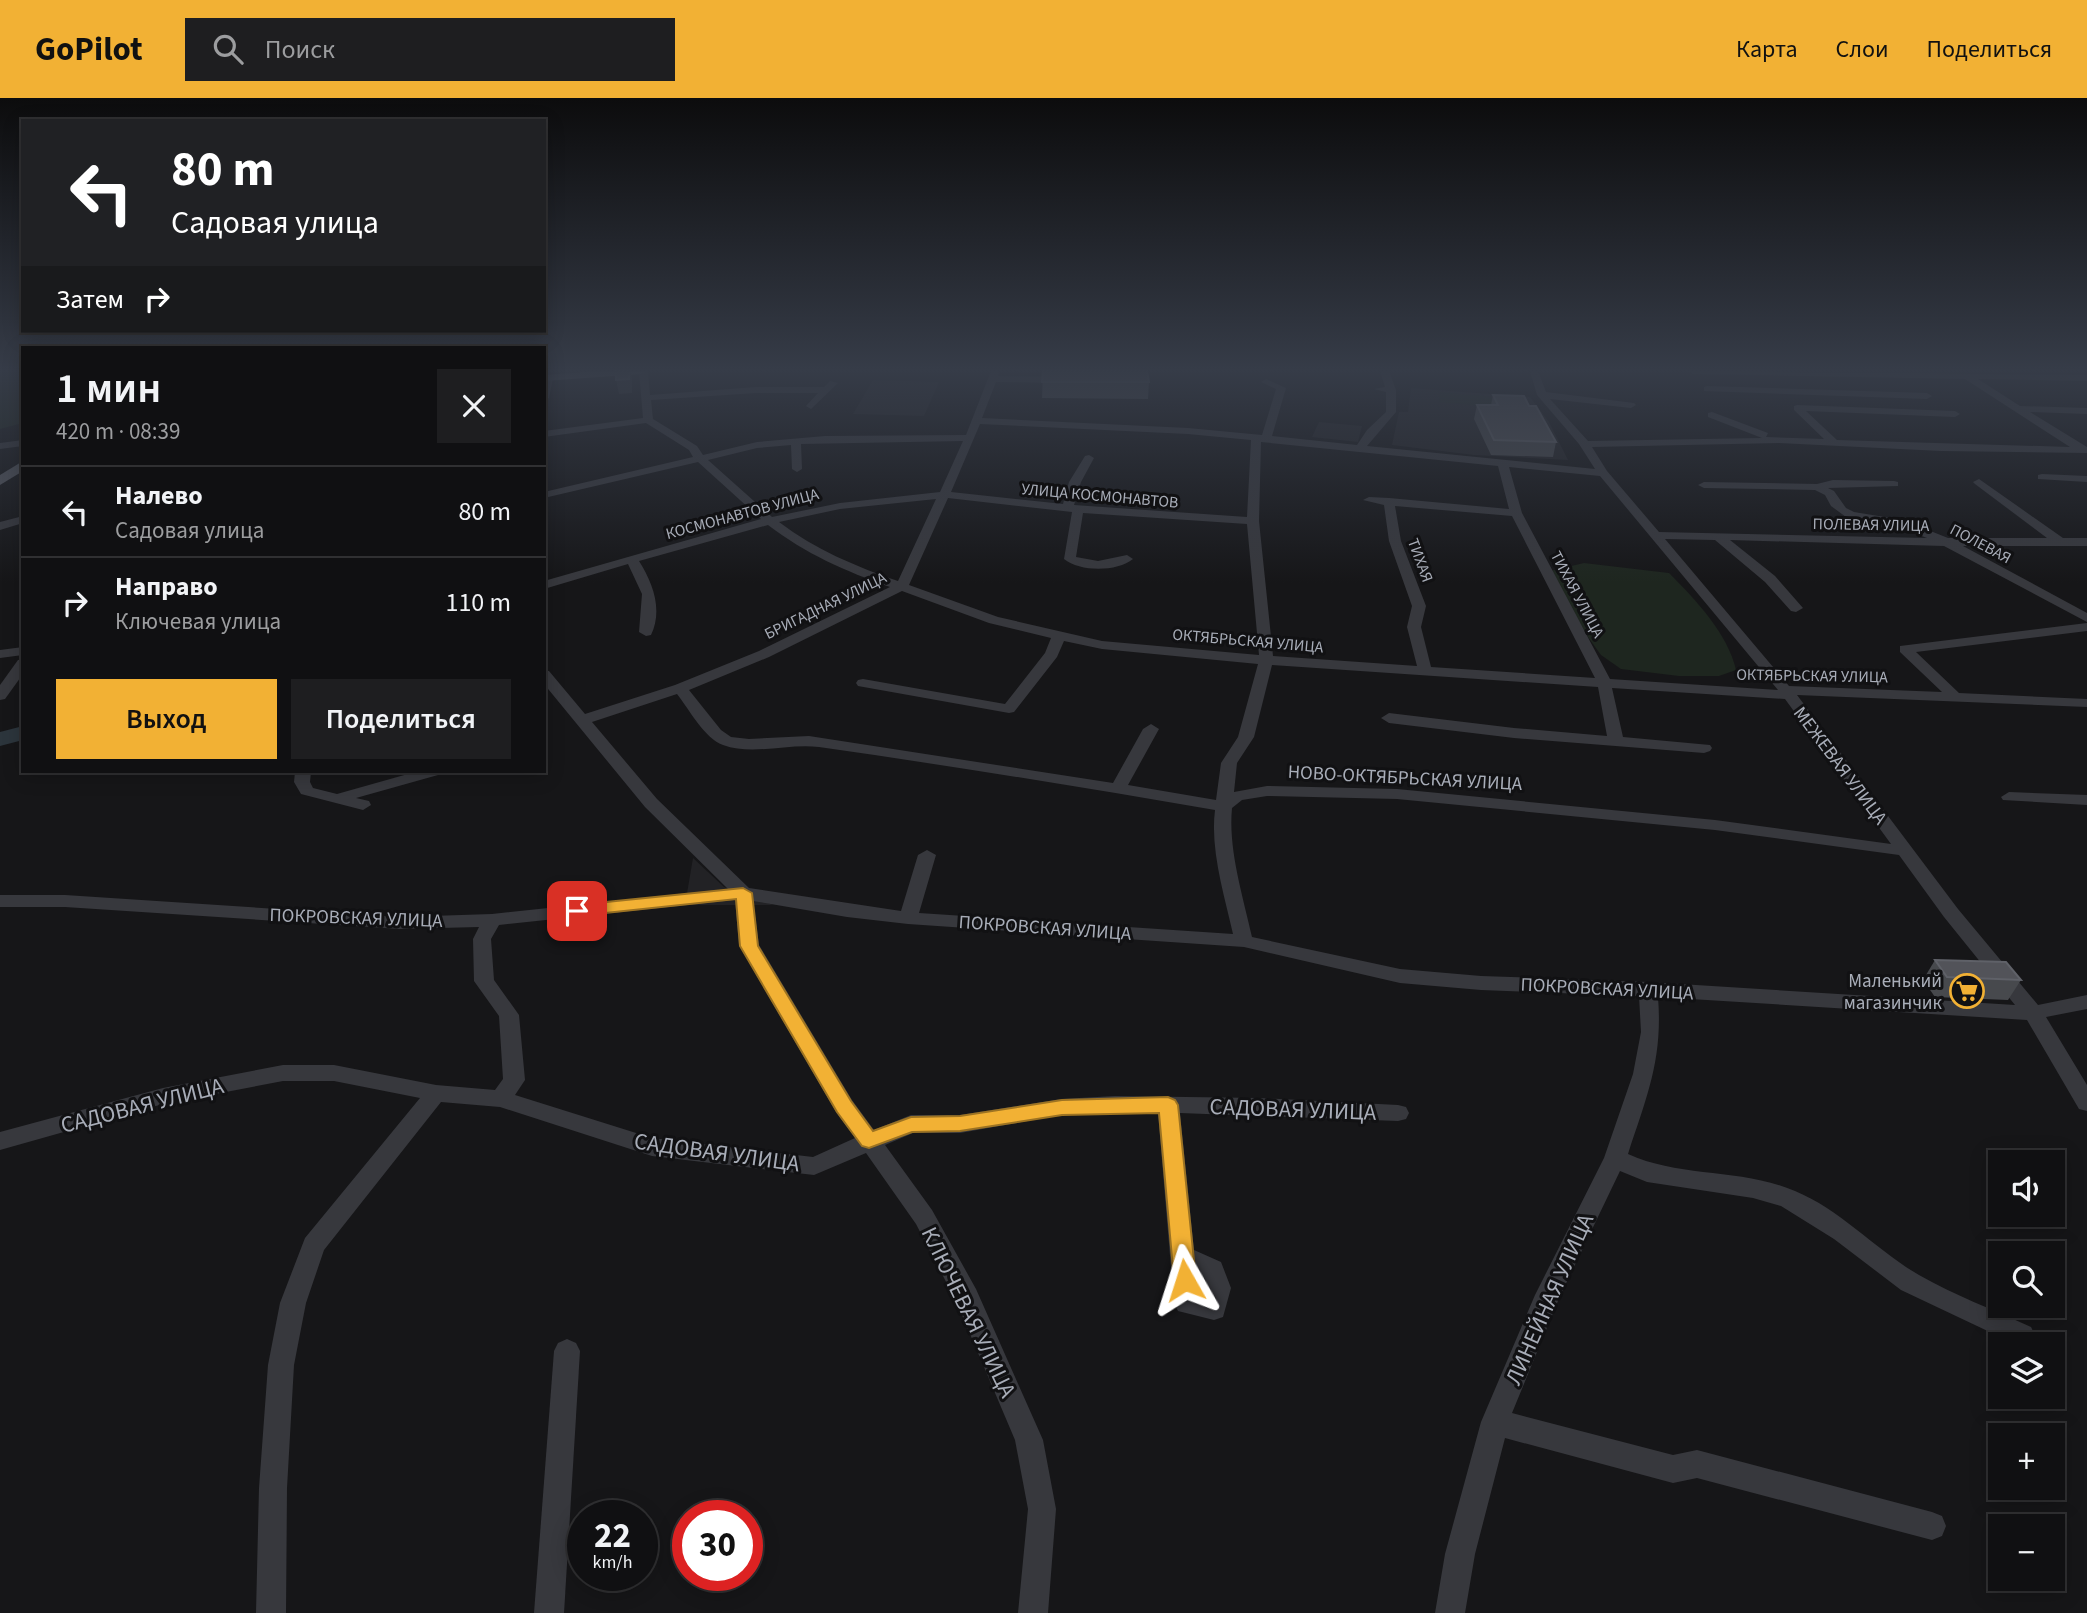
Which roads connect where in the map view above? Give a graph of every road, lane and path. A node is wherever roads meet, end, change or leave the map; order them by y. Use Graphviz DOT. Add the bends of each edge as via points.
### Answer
graph roads {
  1 [pos="682,442"];
  2 [pos="796,442"];
  3 [pos="802,442"];
  4 [pos="968,442"];
  5 [pos="1261,442"];
  6 [pos="1285,442"];
  7 [pos="1363,442"];
  8 [pos="1582,442"];
  9 [pos="1743,442"];
  10 [pos="1810,442"];
  11 [pos="21,443"];
  12 [pos="1834,443"];
  13 [pos="1584,444"];
  14 [pos="0,446"];
  15 [pos="1360,450"];
  16 [pos="2085,451"];
  17 [pos="699,457"];
  18 [pos="1089,458"];
  19 [pos="1503,465"];
  20 [pos="21,466"];
  21 [pos="797,469"];
  22 [pos="1603,473"];
  23 [pos="2042,477"];
  24 [pos="2087,479"];
  25 [pos="0,481"];
  26 [pos="1979,482"];
  27 [pos="1894,484"];
  28 [pos="1704,485"];
  29 [pos="1818,487"];
  30 [pos="546,495"];
  31 [pos="945,495"];
  32 [pos="1369,500"];
  33 [pos="1389,501"];
  34 [pos="1072,509"];
  35 [pos="1516,513"];
  36 [pos="21,520"];
  37 [pos="769,520"];
  38 [pos="1253,521"];
  39 [pos="0,526"];
  40 [pos="1654,535"];
  41 [pos="1717,536"];
  42 [pos="1942,542"];
  43 [pos="2060,542"];
  44 [pos="2087,542"];
  45 [pos="1127,559"];
  46 [pos="632,560"];
  47 [pos="546,584"];
  48 [pos="902,586"];
  49 [pos="2056,602"];
  50 [pos="2087,604"];
  51 [pos="1796,608"];
  52 [pos="2087,618"];
  53 [pos="2087,627"];
  54 [pos="646,632"];
  55 [pos="1059,636"];
  56 [pos="21,651"];
  57 [pos="0,654"];
  58 [pos="1266,660"];
  59 [pos="21,666"];
  60 [pos="1425,670"];
  61 [pos="546,676"];
  62 [pos="1604,682"];
  63 [pos="863,683"];
  64 [pos="680,688"];
  65 [pos="1787,692"];
  66 [pos="0,696"];
  67 [pos="1955,696"];
  68 [pos="2087,703"];
  69 [pos="1388,718"];
  70 [pos="583,720"];
  71 [pos="1151,729"];
  72 [pos="1616,742"];
  73 [pos="1703,748"];
  74 [pos="303,773"];
  75 [pos="428,773"];
  76 [pos="1118,788"];
  77 [pos="2009,797"];
  78 [pos="336,799"];
  79 [pos="2087,800"];
  80 [pos="363,805"];
  81 [pos="1224,806"];
  82 [pos="1906,852"];
  83 [pos="927,855"];
  84 [pos="743,893"];
  85 [pos="0,901"];
  86 [pos="908,918"];
  87 [pos="492,920"];
  88 [pos="1244,941"];
  89 [pos="1648,989"];
  90 [pos="2087,1002"];
  91 [pos="2034,1013"];
  92 [pos="436,1093"];
  93 [pos="500,1099"];
  94 [pos="2087,1103"];
  95 [pos="1168,1105"];
  96 [pos="1398,1113"];
  97 [pos="869,1140"];
  98 [pos="0,1141"];
  99 [pos="1615,1158"];
  100 [pos="1183,1256"];
  101 [pos="2016,1332"];
  102 [pos="568,1351"];
  103 [pos="1495,1422"];
  104 [pos="1932,1526"];
  105 [pos="271,1613"];
  106 [pos="549,1613"];
  107 [pos="1033,1613"];
  108 [pos="1450,1613"];
  1 -- 17 [label="street, ОКТЯБРЬСКАЯ УЛИЦА"];
  2 -- 3 [label="street"];
  2 -- 17 [label="street"];
  2 -- 21 [label="street"];
  4 -- 31 [label="street, БРИГАДНАЯ УЛИЦА"];
  5 -- 38 [label="street"];
  6 -- 15 [label="street"];
  7 -- 15 [label="street"];
  8 -- 13 [label="street, МЕЖЕВАЯ УЛИЦА"];
  9 -- 13 [label="street"];
  10 -- 12 [label="street"];
  11 -- 14 [label="street"];
  12 -- 16 [label="street"];
  13 -- 22 [label="street, МЕЖЕВАЯ УЛИЦА"];
  15 -- 19 [label="street"];
  17 -- 30 [label="street"];
  17 -- 37 [label="street, ОКТЯБРЬСКАЯ УЛИЦА"];
  18 -- 34 [label="street" via="1075,482"];
  19 -- 22 [label="street"];
  19 -- 35 [label="street, ТИХАЯ УЛИЦА"];
  20 -- 25 [label="main road"];
  22 -- 40 [label="street, МЕЖЕВАЯ УЛИЦА"];
  23 -- 24 [label="street"];
  26 -- 43 [label="street"];
  27 -- 29 [label="street"];
  28 -- 29 [label="street"];
  29 -- 42 [label="street, ПОЛЕВАЯ" via="1851,515 1897,523"];
  31 -- 34 [label="street, УЛИЦА КОСМОНАВТОВ"];
  31 -- 37 [label="street, КОСМОНАВТОВ УЛИЦА" via="846,505"];
  31 -- 48 [label="street, БРИГАДНАЯ УЛИЦА"];
  32 -- 33 [label="street"];
  33 -- 35 [label="street"];
  33 -- 60 [label="street, ТИХАЯ" via="1395,541 1419,606 1414,628"];
  34 -- 38 [label="street, УЛИЦА КОСМОНАВТОВ"];
  34 -- 45 [label="street" via="1070,559 1097,565"];
  35 -- 62 [label="street, ТИХАЯ УЛИЦА"];
  36 -- 39 [label="street"];
  37 -- 46 [label="street, КОСМОНАВТОВ УЛИЦА"];
  37 -- 48 [label="street, ОКТЯБРЬСКАЯ УЛИЦА" via="841,565"];
  38 -- 58 [label="street"];
  40 -- 41 [label="street, ПОЛЕВАЯ УЛИЦА"];
  40 -- 65 [label="street, МЕЖЕВАЯ УЛИЦА"];
  41 -- 42 [label="street, ПОЛЕВАЯ УЛИЦА"];
  41 -- 51 [label="street" via="1770,579"];
  42 -- 43 [label="street, ПОЛЕВАЯ УЛИЦА"];
  42 -- 49 [label="street, ПОЛЕВАЯ"];
  43 -- 44 [label="street, ПОЛЕВАЯ УЛИЦА"];
  46 -- 47 [label="street, КОСМОНАВТОВ УЛИЦА"];
  46 -- 54 [label="street" via="646,580 650,596"];
  48 -- 55 [label="street, ОКТЯБРЬСКАЯ УЛИЦА" via="994,620"];
  48 -- 64 [label="street, БРИГАДНАЯ УЛИЦА" via="764,654"];
  49 -- 50 [label="street, ПОЛЕВАЯ"];
  49 -- 52 [label="street, ПОЛЕВАЯ"];
  53 -- 67 [label="street, ОКТЯБРЬСКАЯ УЛИЦА" via="1905,649"];
  55 -- 58 [label="street, ОКТЯБРЬСКАЯ УЛИЦА" via="1102,645"];
  55 -- 63 [label="street" via="1052,654 1009,709"];
  56 -- 57 [label="street"];
  58 -- 60 [label="street, ОКТЯБРЬСКАЯ УЛИЦА"];
  58 -- 81 [label="street" via="1246,737 1229,763"];
  59 -- 66 [label="street"];
  60 -- 62 [label="street, ОКТЯБРЬСКАЯ УЛИЦА"];
  61 -- 70 [label="street"];
  62 -- 65 [label="street, ОКТЯБРЬСКАЯ УЛИЦА"];
  62 -- 72 [label="street, ТИХАЯ УЛИЦА"];
  64 -- 70 [label="street, БРИГАДНАЯ УЛИЦА"];
  64 -- 76 [label="street" via="727,741 809,741"];
  65 -- 67 [label="street, ОКТЯБРЬСКАЯ УЛИЦА"];
  65 -- 82 [label="street, МЕЖЕВАЯ УЛИЦА"];
  67 -- 68 [label="street, ОКТЯБРЬСКАЯ УЛИЦА"];
  69 -- 72 [label="street"];
  70 -- 84 [label="street" via="651,803"];
  71 -- 76 [label="street"];
  72 -- 73 [label="street"];
  74 -- 78 [label="street" via="307,791"];
  75 -- 78 [label="street"];
  76 -- 81 [label="street"];
  77 -- 79 [label="street"];
  78 -- 80 [label="street"];
  81 -- 82 [label="street, НОВО-ОКТЯБРЬСКАЯ УЛИЦА" via="1237,796 1267,791 1397,794 1716,825"];
  81 -- 88 [label="street" via="1229,875"];
  82 -- 91 [label="street, МЕЖЕВАЯ УЛИЦА"];
  83 -- 86 [label="street"];
  84 -- 86 [label="street, ПОКРОВСКАЯ УЛИЦА"];
  84 -- 87 [label="street, ПОКРОВСКАЯ УЛИЦА"];
  84 -- 97 [label="street, КЛЮЧЕВАЯ УЛИЦА" via="749,946"];
  85 -- 87 [label="street, ПОКРОВСКАЯ УЛИЦА" via="65,901 400,923"];
  86 -- 88 [label="street, ПОКРОВСКАЯ УЛИЦА"];
  87 -- 93 [label="street" via="482,939 484,981 509,1015 514,1080"];
  88 -- 89 [label="street, ПОКРОВСКАЯ УЛИЦА" via="1400,976"];
  89 -- 91 [label="street, ПОКРОВСКАЯ УЛИЦА"];
  89 -- 99 [label="street, ЛИНЕЙНАЯ УЛИЦА" via="1651,1032 1644,1074"];
  90 -- 91 [label="street, ПОКРОВСКАЯ УЛИЦА"];
  91 -- 94 [label="street, МЕЖЕВАЯ УЛИЦА"];
  92 -- 93 [label="street, САДОВАЯ УЛИЦА"];
  92 -- 98 [label="street, САДОВАЯ УЛИЦА" via="334,1073 283,1073 163,1096"];
  92 -- 105 [label="street" via="314,1245 293,1303 281,1365"];
  93 -- 97 [label="street, САДОВАЯ УЛИЦА" via="652,1147 814,1166"];
  95 -- 96 [label="street, САДОВАЯ УЛИЦА"];
  95 -- 97 [label="street, САДОВАЯ УЛИЦА" via="1062,1107 960,1124 911,1124"];
  95 -- 100 [label="street"];
  97 -- 107 [label="street, КЛЮЧЕВАЯ УЛИЦА" via="924,1217 967,1297 1029,1440 1042,1510"];
  99 -- 101 [label="street" via="1647,1173 1788,1198 1910,1283"];
  99 -- 103 [label="street, ЛИНЕЙНАЯ УЛИЦА" via="1548,1294"];
  102 -- 106 [label="street"];
  103 -- 104 [label="street" via="1673,1469 1697,1464"];
  103 -- 108 [label="street, ЛИНЕЙНАЯ УЛИЦА" via="1460,1554"];
}
